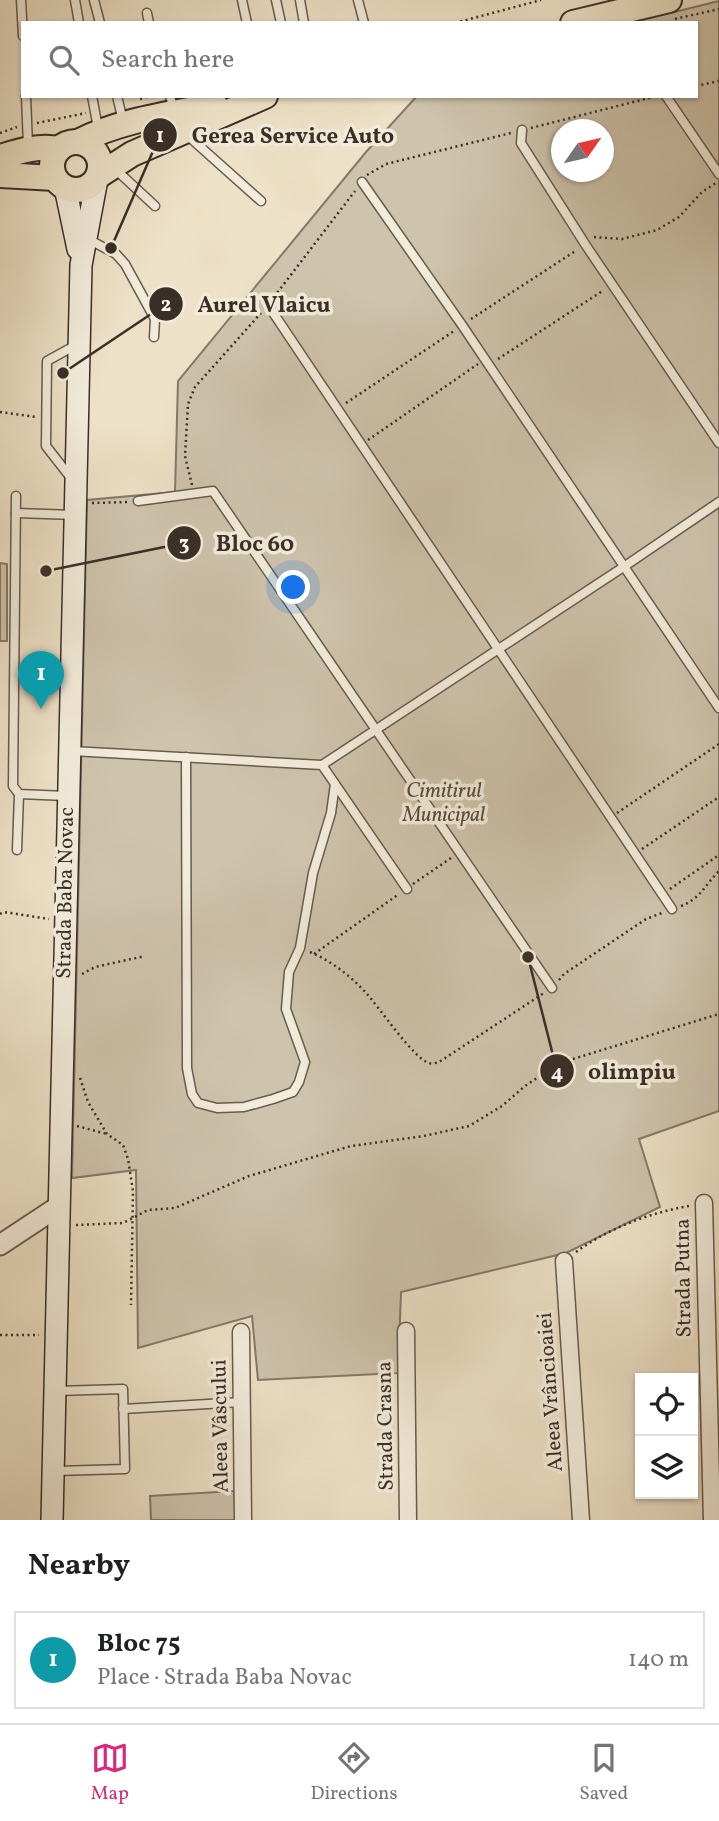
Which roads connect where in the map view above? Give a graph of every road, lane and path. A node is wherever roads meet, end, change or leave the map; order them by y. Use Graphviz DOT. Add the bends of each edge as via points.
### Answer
graph roads {
  1 [pos="21,0"];
  2 [pos="75,0"];
  3 [pos="94,0"];
  4 [pos="242,0"];
  5 [pos="276,0"];
  6 [pos="300,0"];
  7 [pos="358,0"];
  8 [pos="541,0"];
  9 [pos="719,9"];
  10 [pos="670,10"];
  11 [pos="22,21"];
  12 [pos="79,21"];
  13 [pos="99,21"];
  14 [pos="247,21"];
  15 [pos="281,21"];
  16 [pos="304,21"];
  17 [pos="363,21"];
  18 [pos="462,21"];
  19 [pos="588,21"];
  20 [pos="719,81"];
  21 [pos="698,86"];
  22 [pos="26,98"];
  23 [pos="92,98"];
  24 [pos="145,98"];
  25 [pos="247,98"];
  26 [pos="255,98"];
  27 [pos="649,98"];
  28 [pos="667,98"];
  29 [pos="120,109"];
  30 [pos="176,113"];
  31 [pos="522,130"];
  32 [pos="0,132"];
  33 [pos="83,133"];
  34 [pos="28,137"];
  35 [pos="0,157"];
  36 [pos="102,174"];
  37 [pos="719,174"];
  38 [pos="0,175"];
  39 [pos="719,180"];
  40 [pos="60,182"];
  41 [pos="362,182"];
  42 [pos="261,201"];
  43 [pos="155,206"];
  44 [pos="580,236"];
  45 [pos="86,237"];
  46 [pos="80,265"];
  47 [pos="613,285"];
  48 [pos="268,305"];
  49 [pos="154,337"];
  50 [pos="79,344"];
  51 [pos="487,362"];
  52 [pos="0,412"];
  53 [pos="46,418"];
  54 [pos="719,443"];
  55 [pos="363,444"];
  56 [pos="194,493"];
  57 [pos="16,496"];
  58 [pos="75,501"];
  59 [pos="138,501"];
  60 [pos="719,502"];
  61 [pos="16,513"];
  62 [pos="625,566"];
  63 [pos="500,649"];
  64 [pos="719,708"];
  65 [pos="377,731"];
  66 [pos="719,744"];
  67 [pos="70,751"];
  68 [pos="186,757"];
  69 [pos="321,765"];
  70 [pos="335,784"];
  71 [pos="19,794"];
  72 [pos="69,796"];
  73 [pos="719,797"];
  74 [pos="612,816"];
  75 [pos="17,849"];
  76 [pos="459,852"];
  77 [pos="636,853"];
  78 [pos="719,855"];
  79 [pos="719,871"];
  80 [pos="407,889"];
  81 [pos="663,894"];
  82 [pos="672,909"];
  83 [pos="0,914"];
  84 [pos="66,921"];
  85 [pos="300,948"];
  86 [pos="314,954"];
  87 [pos="145,956"];
  88 [pos="79,982"];
  89 [pos="552,988"];
  90 [pos="719,1014"];
  91 [pos="79,1076"];
  92 [pos="61,1119"];
  93 [pos="107,1134"];
  94 [pos="704,1203"];
  95 [pos="59,1215"];
  96 [pos="131,1219"];
  97 [pos="0,1245"];
  98 [pos="564,1261"];
  99 [pos="131,1305"];
  100 [pos="406,1331"];
  101 [pos="241,1332"];
  102 [pos="0,1335"];
  103 [pos="56,1335"];
  104 [pos="55,1391"];
  105 [pos="713,1397"];
  106 [pos="242,1402"];
  107 [pos="123,1409"];
  108 [pos="53,1471"];
  109 [pos="52,1520"];
  110 [pos="243,1520"];
  111 [pos="408,1520"];
  112 [pos="581,1520"];
  113 [pos="712,1520"];
  1 -- 11 [label="lane"];
  2 -- 12 [label="lane"];
  3 -- 13 [label="lane"];
  4 -- 14 [label="lane"];
  5 -- 15 [label="lane"];
  6 -- 16 [label="lane"];
  7 -- 17 [label="lane"];
  8 -- 18 [label="path"];
  9 -- 10 [label="path"];
  10 -- 19 [label="main road"];
  20 -- 21 [label="path"];
  22 -- 34 [label="lane"];
  23 -- 33 [label="lane"];
  24 -- 29 [label="path"];
  25 -- 30 [label="main road"];
  26 -- 30 [label="main road"];
  27 -- 31 [label="path"];
  28 -- 37 [label="lane"];
  29 -- 30 [label="main road"];
  29 -- 33 [label="main road"];
  30 -- 36 [label="main road" via="132,154"];
  30 -- 42 [label="lane"];
  31 -- 41 [label="path" via="386,164"];
  31 -- 44 [label="lane" via="521,143"];
  32 -- 34 [label="path"];
  33 -- 34 [label="path"];
  33 -- 34 [label="main road" via="48,146"];
  33 -- 36 [label="main road" via="85,143 96,152"];
  33 -- 40 [label="main road" via="52,162"];
  34 -- 35 [label="main road"];
  36 -- 40 [label="main road" via="79,190"];
  36 -- 43 [label="lane"];
  36 -- 45 [label="main road, Strada Baba Novac"];
  38 -- 40 [label="main road"];
  39 -- 44 [label="path" via="679,217 657,230 622,239"];
  40 -- 46 [label="main road, Strada Baba Novac"];
  41 -- 48 [label="path"];
  41 -- 51 [label="lane"];
  44 -- 47 [label="lane"];
  45 -- 46 [label="main road, Strada Baba Novac"];
  45 -- 49 [label="lane" via="125,264 155,318"];
  46 -- 50 [label="main road, Strada Baba Novac"];
  47 -- 51 [label="path"];
  47 -- 54 [label="lane"];
  48 -- 55 [label="lane"];
  48 -- 56 [label="path" via="195,387 188,404 185,456"];
  50 -- 53 [label="lane" via="47,361"];
  50 -- 58 [label="main road, Strada Baba Novac"];
  51 -- 55 [label="path"];
  51 -- 62 [label="lane"];
  52 -- 53 [label="path"];
  53 -- 58 [label="lane" via="46,446"];
  55 -- 63 [label="lane"];
  56 -- 59 [label="lane"];
  56 -- 65 [label="lane" via="213,491"];
  57 -- 61 [label="lane"];
  58 -- 59 [label="path"];
  58 -- 61 [label="lane"];
  58 -- 67 [label="main road, Strada Baba Novac"];
  60 -- 62 [label="lane"];
  61 -- 71 [label="lane" via="13,786"];
  62 -- 63 [label="lane"];
  62 -- 64 [label="lane"];
  63 -- 65 [label="lane"];
  63 -- 74 [label="lane"];
  65 -- 69 [label="lane"];
  65 -- 76 [label="lane"];
  66 -- 74 [label="path"];
  67 -- 68 [label="lane"];
  67 -- 72 [label="main road, Strada Baba Novac"];
  68 -- 69 [label="lane"];
  68 -- 85 [label="lane" via="187,1068 198,1102 217,1108 244,1107 293,1092 305,1062 286,1009 289,972"];
  69 -- 70 [label="lane"];
  70 -- 80 [label="lane"];
  70 -- 85 [label="lane"];
  71 -- 72 [label="lane"];
  71 -- 75 [label="lane"];
  72 -- 84 [label="main road, Strada Baba Novac"];
  73 -- 77 [label="path"];
  74 -- 77 [label="lane"];
  76 -- 80 [label="path"];
  76 -- 89 [label="lane"];
  77 -- 81 [label="lane"];
  78 -- 81 [label="path"];
  79 -- 82 [label="path" via="700,897"];
  80 -- 86 [label="path"];
  81 -- 82 [label="lane"];
  82 -- 89 [label="path" via="646,919 591,955"];
  83 -- 84 [label="path"];
  84 -- 92 [label="main road, Strada Baba Novac"];
  85 -- 86 [label="path"];
  86 -- 89 [label="path" via="329,960 366,992 411,1048 430,1064"];
  87 -- 88 [label="path" via="83,972"];
  90 -- 96 [label="path" via="560,1063 469,1126 351,1146 249,1176 175,1208 148,1210"];
  91 -- 93 [label="path"];
  92 -- 93 [label="path"];
  92 -- 95 [label="main road, Strada Baba Novac"];
  93 -- 96 [label="path" via="123,1145 128,1159"];
  94 -- 98 [label="path" via="618,1228"];
  94 -- 105 [label="street, Strada Putna"];
  95 -- 96 [label="path" via="123,1223"];
  95 -- 97 [label="street"];
  95 -- 103 [label="main road, Strada Baba Novac"];
  96 -- 99 [label="path"];
  98 -- 112 [label="street, Aleea Vrâncioaiei"];
  100 -- 111 [label="street, Strada Crasna"];
  101 -- 106 [label="street, Aleea Vâscului"];
  102 -- 103 [label="path"];
  103 -- 104 [label="main road, Strada Baba Novac"];
  104 -- 107 [label="lane" via="123,1389"];
  104 -- 108 [label="main road, Strada Baba Novac"];
  105 -- 113 [label="street, Strada Putna"];
  106 -- 107 [label="lane"];
  106 -- 110 [label="street, Aleea Vâscului"];
  107 -- 108 [label="lane" via="125,1469"];
  108 -- 109 [label="main road, Strada Baba Novac"];
}
